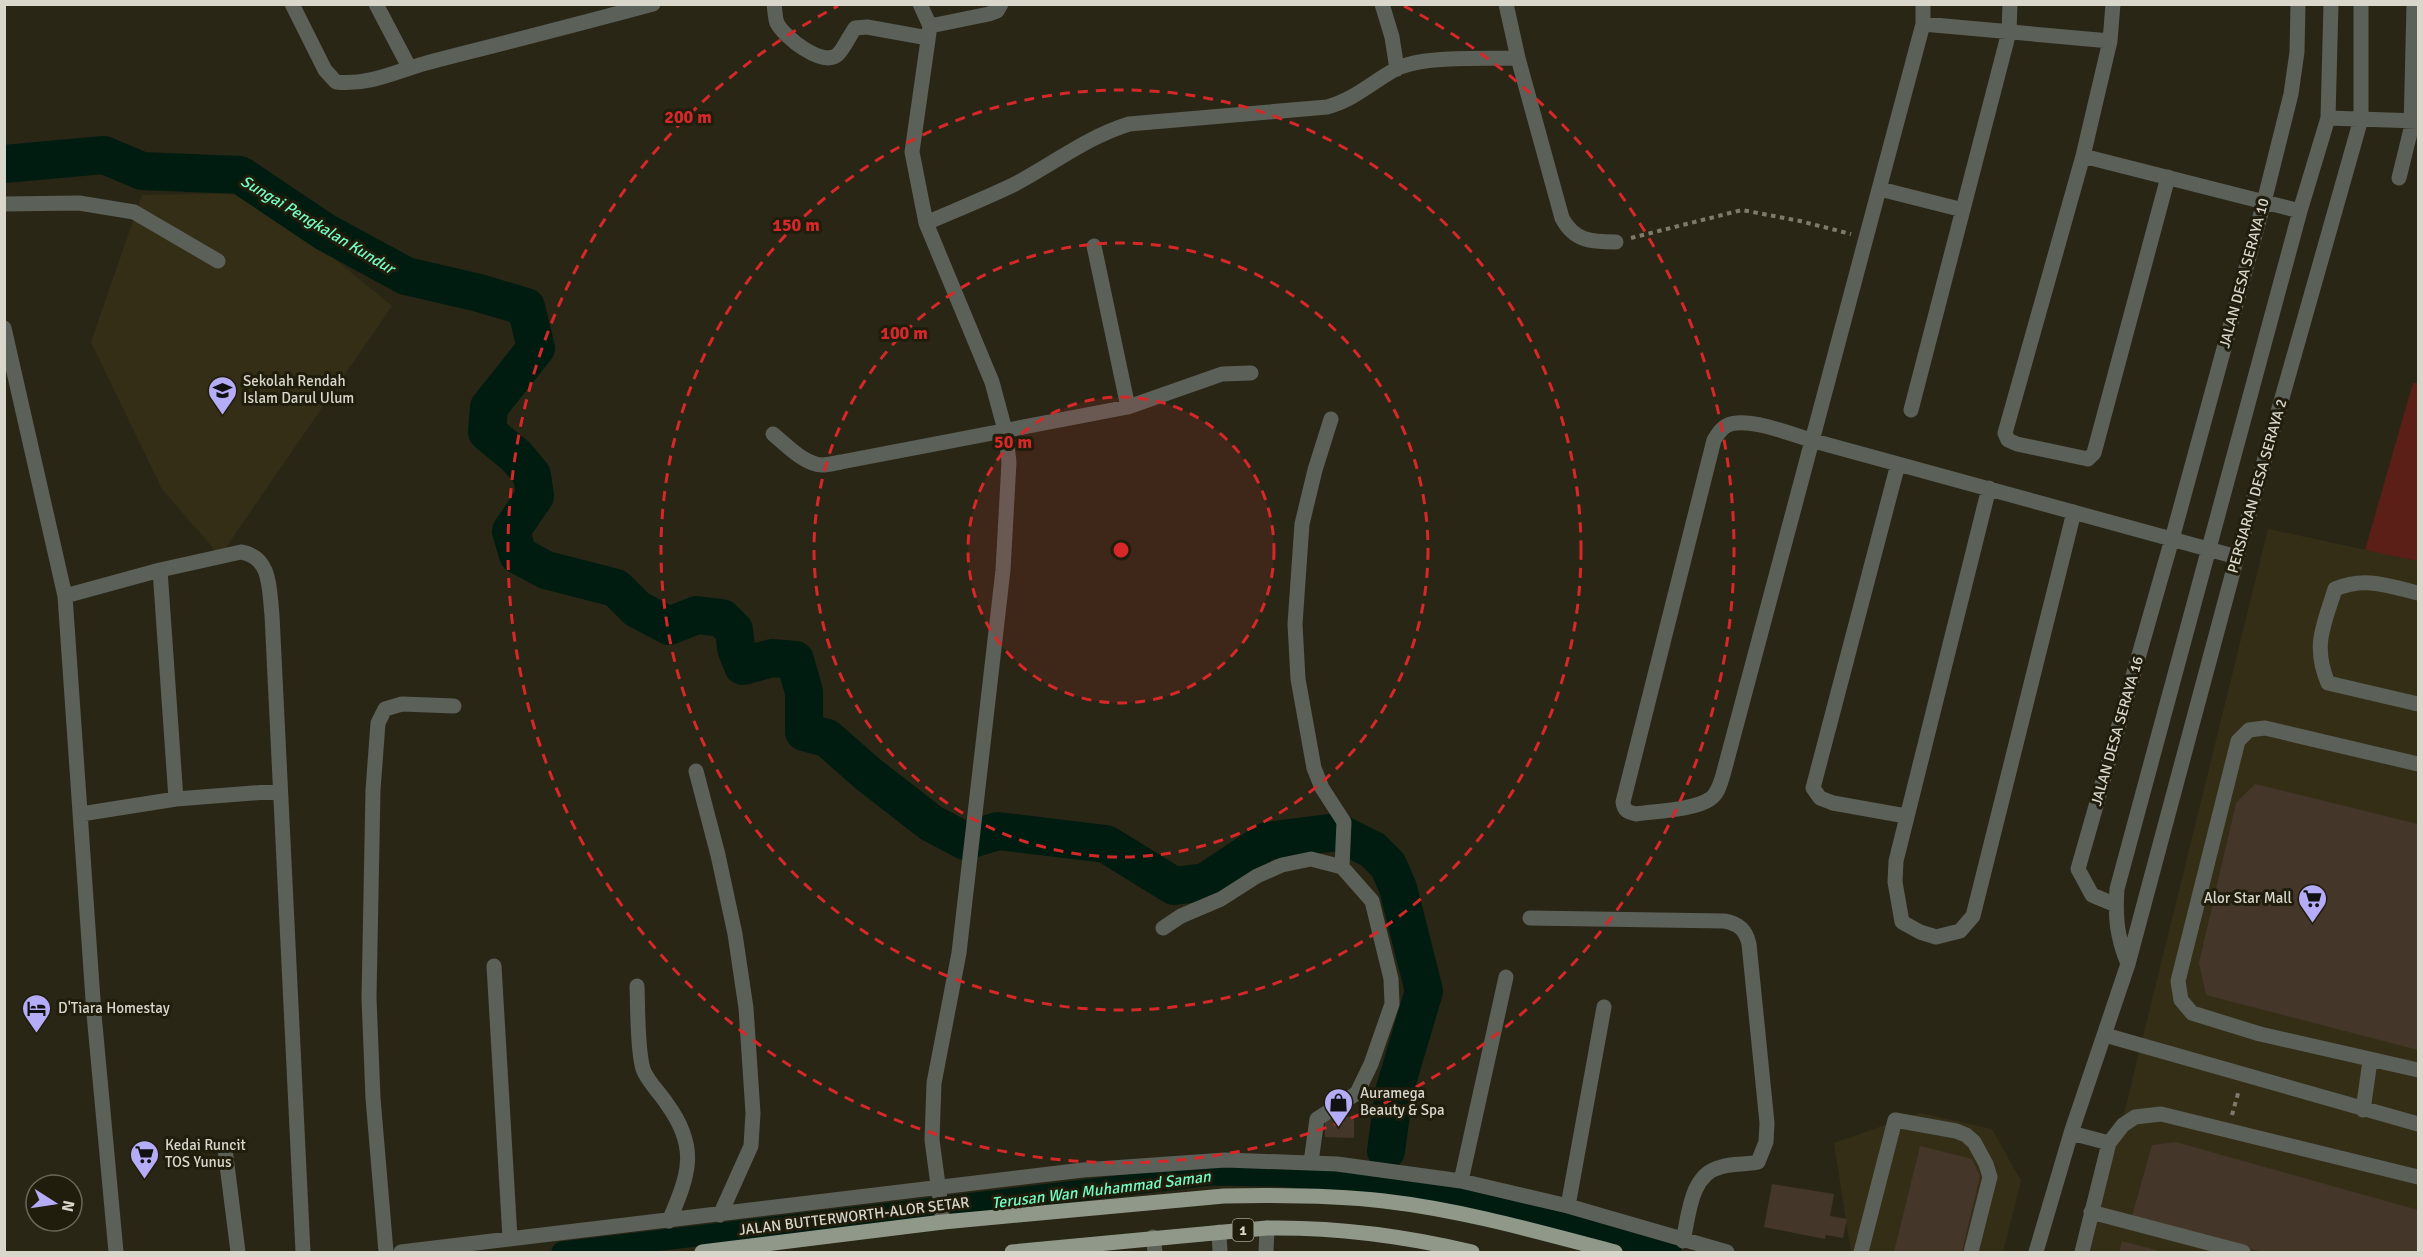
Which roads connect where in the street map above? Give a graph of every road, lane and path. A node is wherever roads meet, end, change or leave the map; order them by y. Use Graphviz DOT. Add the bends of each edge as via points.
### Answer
graph roads {
  1 [pos="292,4"];
  2 [pos="376,4"];
  3 [pos="653,4"];
  4 [pos="774,4"];
  5 [pos="920,4"];
  6 [pos="1001,4"];
  7 [pos="1382,4"];
  8 [pos="1506,4"];
  9 [pos="1923,4"];
  10 [pos="2010,4"];
  11 [pos="2113,4"];
  12 [pos="2298,4"];
  13 [pos="2331,4"];
  14 [pos="2361,4"];
  15 [pos="2414,4"];
  16 [pos="1923,24"];
  17 [pos="929,32"];
  18 [pos="2009,32"];
  19 [pos="2110,41"];
  20 [pos="1518,58"];
  21 [pos="409,68"];
  22 [pos="1397,69"];
  23 [pos="2328,118"];
  24 [pos="2361,119"];
  25 [pos="2415,121"];
  26 [pos="2083,156"];
  27 [pos="2168,177"];
  28 [pos="2399,178"];
  29 [pos="1880,189"];
  30 [pos="2264,202"];
  31 [pos="4,204"];
  32 [pos="1963,210"];
  33 [pos="2300,211"];
  34 [pos="926,223"];
  35 [pos="1866,238"];
  36 [pos="1616,242"];
  37 [pos="1094,246"];
  38 [pos="218,261"];
  39 [pos="4,328"];
  40 [pos="9,367"];
  41 [pos="1251,373"];
  42 [pos="1128,407"];
  43 [pos="1911,410"];
  44 [pos="1331,419"];
  45 [pos="1005,430"];
  46 [pos="773,434"];
  47 [pos="1814,441"];
  48 [pos="1898,464"];
  49 [pos="1989,488"];
  50 [pos="2074,512"];
  51 [pos="2172,539"];
  52 [pos="2210,549"];
  53 [pos="2237,557"];
  54 [pos="160,570"];
  55 [pos="2418,593"];
  56 [pos="65,596"];
  57 [pos="2418,704"];
  58 [pos="454,706"];
  59 [pos="2418,764"];
  60 [pos="696,771"];
  61 [pos="280,790"];
  62 [pos="176,799"];
  63 [pos="81,814"];
  64 [pos="1906,816"];
  65 [pos="1342,864"];
  66 [pos="2116,905"];
  67 [pos="1530,918"];
  68 [pos="1163,928"];
  69 [pos="2128,964"];
  70 [pos="494,966"];
  71 [pos="1506,978"];
  72 [pos="637,986"];
  73 [pos="1605,1007"];
  74 [pos="2104,1035"];
  75 [pos="2370,1060"];
  76 [pos="2418,1070"];
  77 [pos="2243,1076"];
  78 [pos="2362,1110"];
  79 [pos="2418,1124"];
  80 [pos="2228,1130"];
  81 [pos="2071,1133"];
  82 [pos="2109,1143"];
  83 [pos="225,1149"];
  84 [pos="1311,1162"];
  85 [pos="2418,1177"];
  86 [pos="1461,1181"];
  87 [pos="938,1187"];
  88 [pos="1568,1206"];
  89 [pos="2091,1212"];
  90 [pos="720,1215"];
  91 [pos="669,1221"];
  92 [pos="943,1222"];
  93 [pos="1267,1228"];
  94 [pos="1219,1232"];
  95 [pos="510,1238"];
  96 [pos="1683,1241"];
  97 [pos="1154,1245"];
  98 [pos="116,1252"];
  99 [pos="238,1252"];
  100 [pos="303,1252"];
  101 [pos="386,1252"];
  102 [pos="401,1252"];
  103 [pos="702,1252"];
  104 [pos="1018,1252"];
  105 [pos="1220,1252"];
  106 [pos="1266,1252"];
  107 [pos="1472,1252"];
  108 [pos="1616,1252"];
  109 [pos="1727,1252"];
  110 [pos="1861,1252"];
  111 [pos="1971,1252"];
  112 [pos="2036,1252"];
  113 [pos="2082,1252"];
  114 [pos="2242,1252"];
  1 -- 21 [label="street" via="325,70 336,82 361,83"];
  2 -- 21 [label="street"];
  3 -- 21 [label="street"];
  4 -- 17 [label="street" via="777,23 784,32 795,44 815,55 833,58 839,54 855,28"];
  5 -- 17 [label="street"];
  6 -- 17 [label="street" via="997,11"];
  7 -- 22 [label="street"];
  8 -- 20 [label="street"];
  9 -- 16 [label="street"];
  10 -- 18 [label="street"];
  11 -- 19 [label="street"];
  12 -- 30 [label="street, JALAN DESA SERAYA 10" via="2291,94"];
  13 -- 23 [label="street, PERSIARAN DESA SERAYA 2"];
  14 -- 24 [label="street, PERSIARAN DESA SERAYA 2"];
  15 -- 25 [label="street"];
  16 -- 18 [label="street"];
  16 -- 29 [label="street"];
  17 -- 34 [label="street" via="912,152"];
  18 -- 19 [label="street"];
  18 -- 32 [label="street"];
  19 -- 26 [label="street"];
  20 -- 22 [label="street" via="1428,62"];
  20 -- 36 [label="street" via="1562,218 1579,237"];
  22 -- 34 [label="street" via="1358,95 1327,107 1150,121 1106,131 1015,184"];
  23 -- 24 [label="street"];
  23 -- 33 [label="street, PERSIARAN DESA SERAYA 2"];
  24 -- 25 [label="street"];
  24 -- 53 [label="street, PERSIARAN DESA SERAYA 2"];
  25 -- 28 [label="street"];
  26 -- 27 [label="street"];
  26 -- 27 [label="street" via="2005,433 2008,440 2017,444 2077,459 2088,459 2094,453"];
  27 -- 30 [label="street"];
  29 -- 32 [label="street"];
  29 -- 35 [label="street"];
  30 -- 33 [label="street"];
  30 -- 51 [label="street, JALAN DESA SERAYA 10"];
  31 -- 38 [label="street" via="79,203 134,212"];
  32 -- 43 [label="street"];
  33 -- 52 [label="street, PERSIARAN DESA SERAYA 2"];
  34 -- 45 [label="street" via="992,382"];
  35 -- 36 [label="path" via="1742,210"];
  35 -- 47 [label="street"];
  37 -- 42 [label="street"];
  39 -- 40 [label="street"];
  40 -- 56 [label="street"];
  41 -- 42 [label="street" via="1222,374"];
  42 -- 45 [label="street"];
  44 -- 65 [label="street" via="1302,524 1295,624 1298,679 1314,768 1344,822"];
  45 -- 46 [label="street" via="820,465"];
  45 -- 87 [label="street" via="1009,462 1002,570 959,953 934,1083 932,1140"];
  47 -- 47 [label="street" via="1717,791 1700,804 1628,812 1623,802 1714,440 1723,427 1751,423"];
  47 -- 48 [label="street"];
  48 -- 49 [label="street"];
  48 -- 64 [label="street" via="1813,788 1820,798 1833,803"];
  49 -- 50 [label="street"];
  49 -- 64 [label="street"];
  50 -- 51 [label="street"];
  50 -- 64 [label="street" via="1973,916 1960,931 1936,937 1902,921 1895,882"];
  51 -- 52 [label="street"];
  51 -- 66 [label="street, JALAN DESA SERAYA 16" via="2078,869 2092,895"];
  52 -- 53 [label="street"];
  52 -- 66 [label="street, PERSIARAN DESA SERAYA 2" via="2117,889"];
  53 -- 69 [label="street, PERSIARAN DESA SERAYA 2"];
  54 -- 56 [label="street"];
  54 -- 61 [label="street" via="241,552 261,560 267,571 272,615"];
  54 -- 62 [label="street"];
  55 -- 57 [label="street" via="2373,582 2351,582 2335,589 2319,640 2320,665 2328,682"];
  56 -- 63 [label="street"];
  58 -- 101 [label="street" via="402,704 385,709 378,723 369,999"];
  59 -- 75 [label="street" via="2265,728 2249,730 2238,741 2178,981 2181,1000 2192,1013"];
  60 -- 90 [label="street" via="735,934 746,1008 753,1113 752,1146"];
  61 -- 62 [label="street"];
  61 -- 100 [label="street"];
  62 -- 63 [label="street"];
  63 -- 98 [label="street"];
  65 -- 68 [label="street" via="1311,859 1282,865"];
  65 -- 84 [label="street" via="1372,901 1391,979 1392,1004 1357,1093 1317,1119"];
  66 -- 69 [label="street, PERSIARAN DESA SERAYA 2" via="2118,939"];
  67 -- 96 [label="street" via="1724,921 1745,933 1766,1142 1758,1162 1711,1170 1697,1183"];
  69 -- 74 [label="street, PERSIARAN DESA SERAYA 2"];
  70 -- 95 [label="street"];
  71 -- 86 [label="street"];
  72 -- 91 [label="street" via="644,1072 687,1138 683,1189"];
  73 -- 88 [label="street"];
  74 -- 77 [label="street"];
  74 -- 81 [label="street, PERSIARAN DESA SERAYA 2"];
  75 -- 76 [label="street"];
  75 -- 78 [label="street"];
  77 -- 78 [label="street"];
  77 -- 80 [label="path"];
  78 -- 79 [label="street"];
  80 -- 82 [label="street" via="2152,1114 2135,1117 2123,1125"];
  80 -- 85 [label="street"];
  81 -- 82 [label="street"];
  81 -- 112 [label="street, PERSIARAN DESA SERAYA 2"];
  82 -- 89 [label="street"];
  83 -- 99 [label="street"];
  84 -- 86 [label="street"];
  84 -- 87 [label="street" via="1161,1163"];
  86 -- 88 [label="street"];
  87 -- 90 [label="street"];
  87 -- 92 [label="street"];
  88 -- 96 [label="street"];
  89 -- 113 [label="street"];
  89 -- 114 [label="street"];
  90 -- 91 [label="street"];
  91 -- 95 [label="street"];
  92 -- 103 [label="main road, JALAN BUTTERWORTH-ALOR SETAR"];
  92 -- 108 [label="main road, JALAN BUTTERWORTH-ALOR SETAR" via="1224,1196 1334,1197 1451,1212"];
  93 -- 94 [label="main road, 1"];
  93 -- 106 [label="street"];
  93 -- 107 [label="main road, 1" via="1306,1227 1382,1234"];
  94 -- 97 [label="main road, 1"];
  94 -- 105 [label="street"];
  95 -- 102 [label="street"];
  96 -- 109 [label="street"];
  97 -- 104 [label="main road, 1"];
  110 -- 111 [label="street" via="1895,1120 1956,1131 1974,1142 1990,1177"];
}
